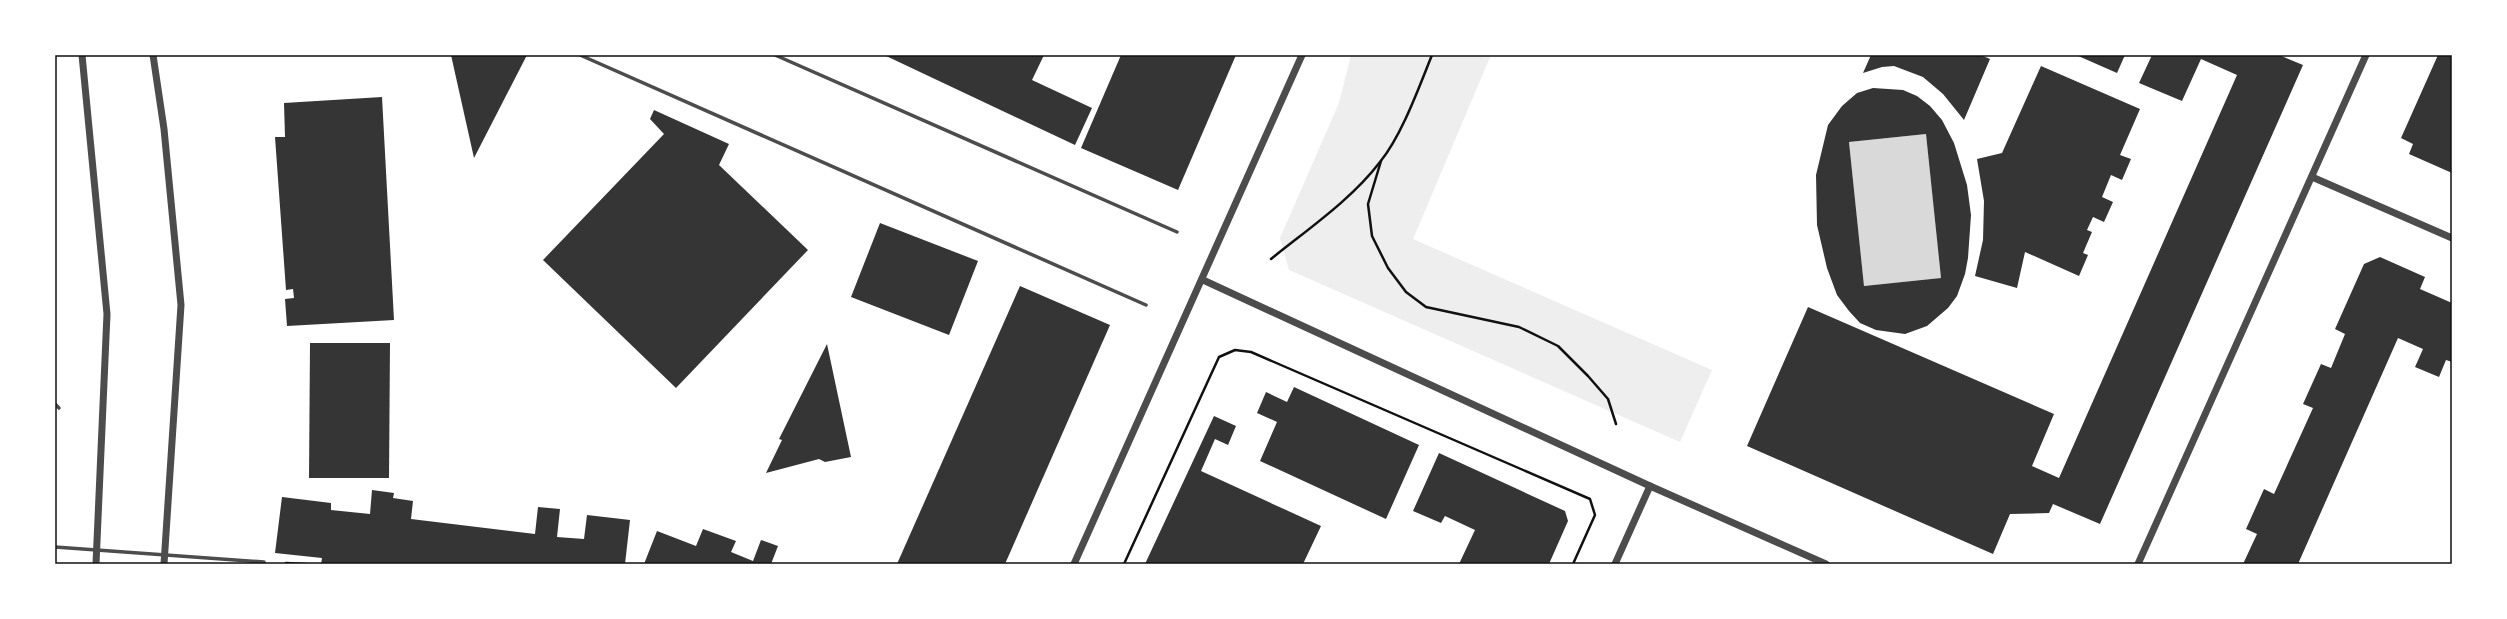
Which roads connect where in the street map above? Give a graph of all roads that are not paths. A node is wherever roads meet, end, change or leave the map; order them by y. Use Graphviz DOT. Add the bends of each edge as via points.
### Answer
graph roads {
  1 [pos="82,55"];
  2 [pos="153,55"];
  3 [pos="580,55"];
  4 [pos="775,55"];
  5 [pos="1302,55"];
  6 [pos="2366,55"];
  7 [pos="2312,177"];
  8 [pos="1177,232"];
  9 [pos="2452,238"];
  10 [pos="1203,280"];
  11 [pos="1146,304"];
  12 [pos="55,404"];
  13 [pos="59,408"];
  14 [pos="1650,486"];
  15 [pos="55,547"];
  16 [pos="96,564"];
  17 [pos="164,564"];
  18 [pos="264,564"];
  19 [pos="1074,564"];
  20 [pos="1615,564"];
  21 [pos="1826,564"];
  22 [pos="2138,564"];
  1 -- 16 [label="street" via="107,314"];
  2 -- 17 [label="street" via="164,129 181,305"];
  3 -- 11 [label="street"];
  4 -- 8 [label="street"];
  5 -- 10 [label="street"];
  6 -- 7 [label="street"];
  7 -- 9 [label="street"];
  7 -- 22 [label="street"];
  10 -- 14 [label="street"];
  10 -- 19 [label="street"];
  12 -- 13 [label="street"];
  14 -- 20 [label="street"];
  14 -- 21 [label="street"];
  15 -- 18 [label="street"];
}
